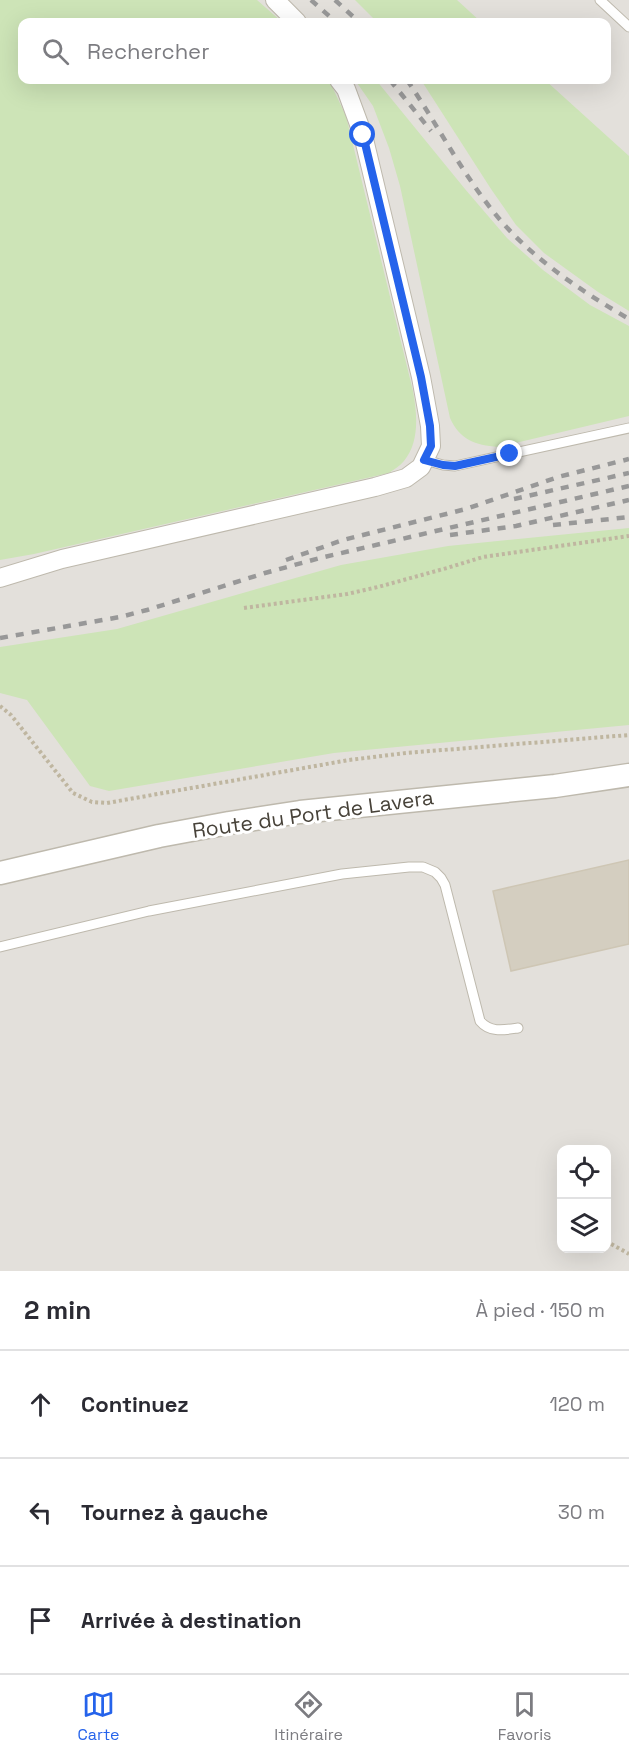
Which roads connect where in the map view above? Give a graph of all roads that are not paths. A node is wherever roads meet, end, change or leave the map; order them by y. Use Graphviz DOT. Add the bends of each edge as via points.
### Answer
graph roads {
  1 [pos="275,0"];
  2 [pos="600,0"];
  3 [pos="293,18"];
  4 [pos="629,27"];
  5 [pos="342,84"];
  6 [pos="629,428"];
  7 [pos="424,460"];
  8 [pos="62,559"];
  9 [pos="0,568"];
  10 [pos="0,578"];
  11 [pos="629,774"];
  12 [pos="0,873"];
  13 [pos="0,947"];
  14 [pos="518,1028"];
  1 -- 3 [label="street"];
  2 -- 4 [label="lane"];
  5 -- 7 [label="street" via="363,135 421,377 431,446"];
  6 -- 7 [label="lane" via="455,466"];
  7 -- 8 [label="street" via="406,478 375,487"];
  8 -- 9 [label="street"];
  8 -- 10 [label="street"];
  11 -- 12 [label="street, Route du Port de Lavera" via="229,823"];
  13 -- 14 [label="lane" via="149,911 342,873 423,867 435,872 445,885 480,1021 492,1030"];
}
